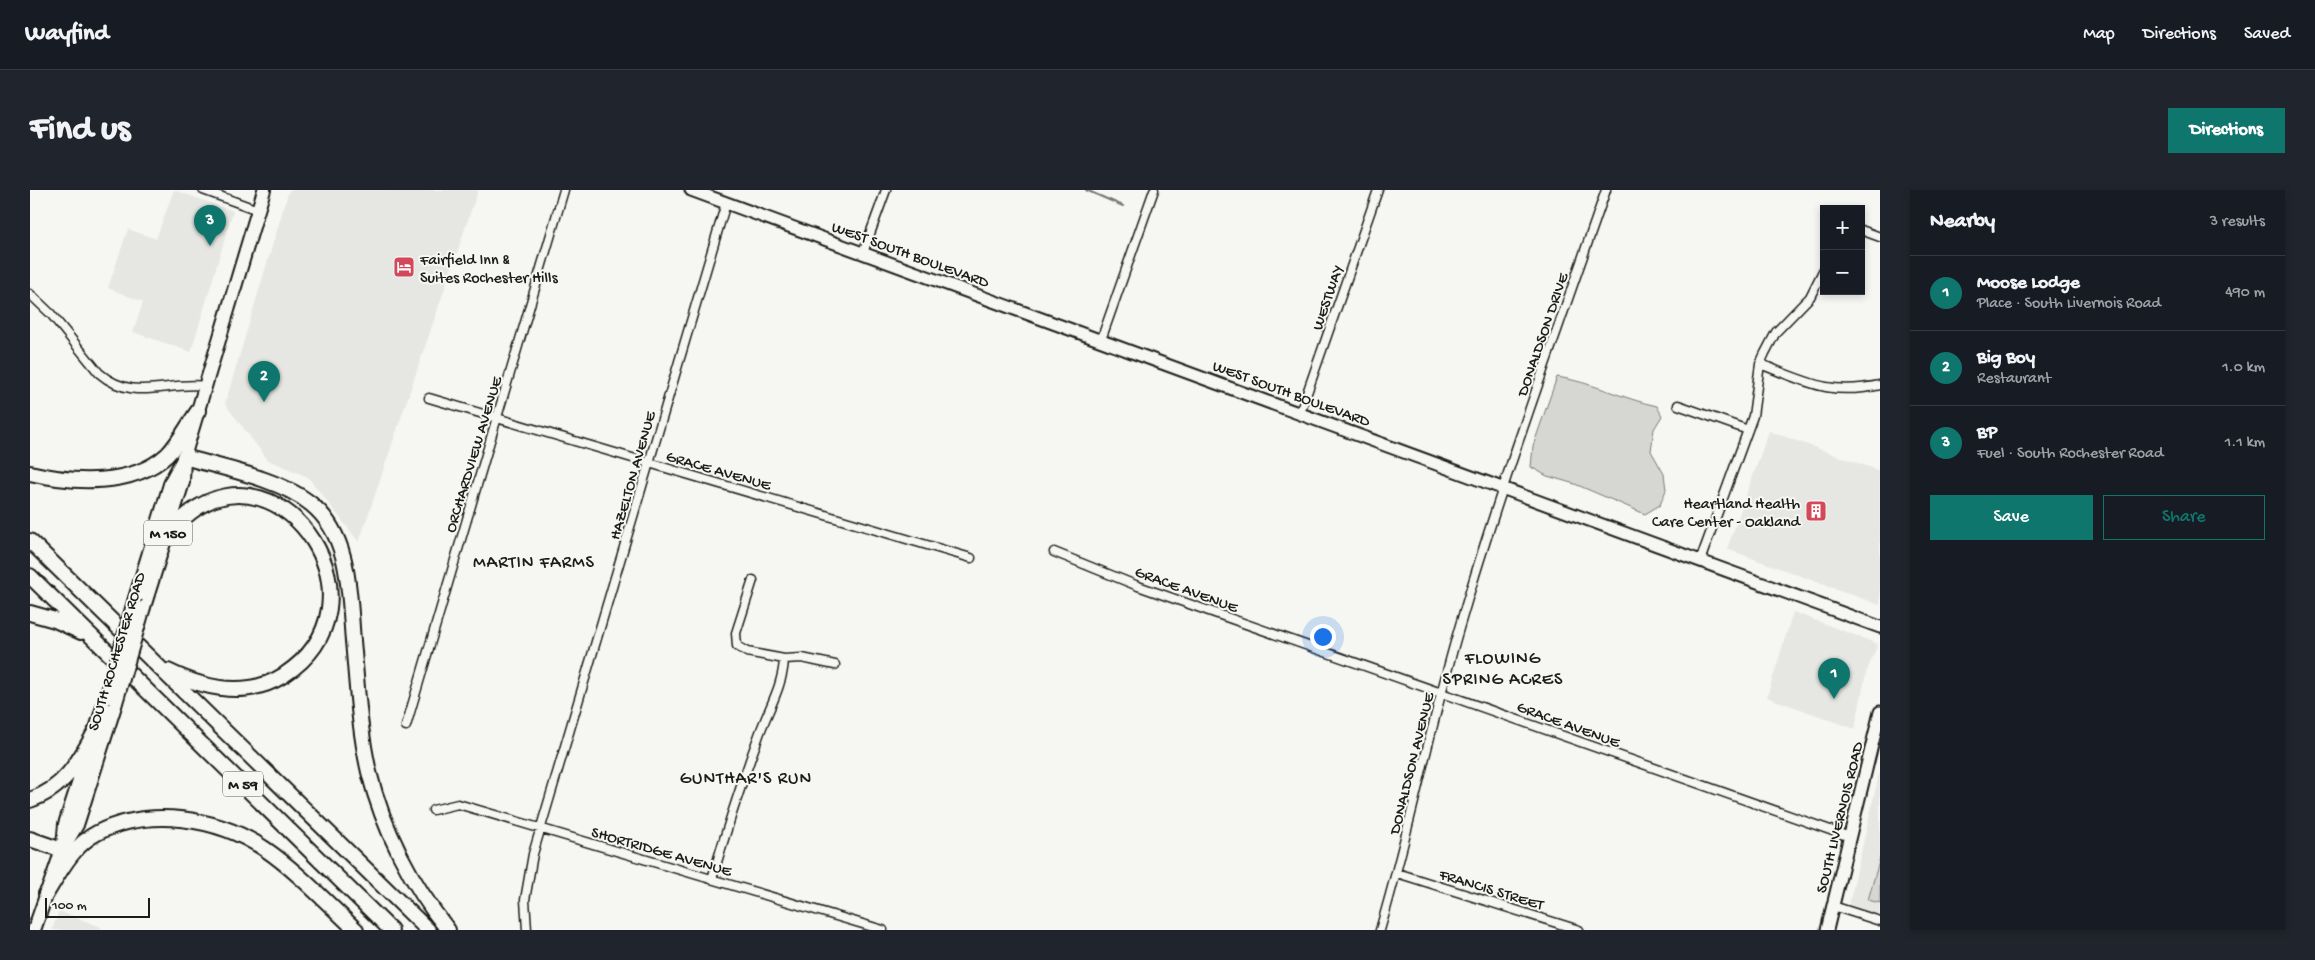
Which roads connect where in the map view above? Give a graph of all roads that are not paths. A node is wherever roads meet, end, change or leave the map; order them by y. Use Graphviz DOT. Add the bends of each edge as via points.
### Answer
graph roads {
  1 [pos="203,190"];
  2 [pos="264,190"];
  3 [pos="564,190"];
  4 [pos="691,190"];
  5 [pos="886,190"];
  6 [pos="1154,190"];
  7 [pos="1378,190"];
  8 [pos="1606,190"];
  9 [pos="726,203"];
  10 [pos="258,210"];
  11 [pos="1865,231"];
  12 [pos="1880,237"];
  13 [pos="863,253"];
  14 [pos="1820,277"];
  15 [pos="30,294"];
  16 [pos="1101,340"];
  17 [pos="1760,364"];
  18 [pos="1880,385"];
  19 [pos="206,386"];
  20 [pos="430,398"];
  21 [pos="1678,405"];
  22 [pos="198,411"];
  23 [pos="1300,413"];
  24 [pos="497,418"];
  25 [pos="1748,430"];
  26 [pos="184,457"];
  27 [pos="649,462"];
  28 [pos="30,473"];
  29 [pos="1502,487"];
  30 [pos="166,540"];
  31 [pos="30,541"];
  32 [pos="1054,552"];
  33 [pos="971,558"];
  34 [pos="1700,561"];
  35 [pos="30,576"];
  36 [pos="753,580"];
  37 [pos="140,603"];
  38 [pos="30,613"];
  39 [pos="1880,627"];
  40 [pos="94,639"];
  41 [pos="784,659"];
  42 [pos="835,665"];
  43 [pos="158,666"];
  44 [pos="1441,692"];
  45 [pos="110,702"];
  46 [pos="1880,712"];
  47 [pos="406,726"];
  48 [pos="95,732"];
  49 [pos="30,800"];
  50 [pos="433,810"];
  51 [pos="540,829"];
  52 [pos="1850,837"];
  53 [pos="30,839"];
  54 [pos="62,850"];
  55 [pos="1397,873"];
  56 [pos="712,879"];
  57 [pos="46,894"];
  58 [pos="1833,906"];
  59 [pos="1880,921"];
  60 [pos="34,930"];
  61 [pos="356,930"];
  62 [pos="391,930"];
  63 [pos="428,930"];
  64 [pos="448,930"];
  65 [pos="527,930"];
  66 [pos="883,930"];
  67 [pos="1380,930"];
  68 [pos="1579,930"];
  69 [pos="1827,930"];
  1 -- 10 [label="street"];
  2 -- 10 [label="main road, SOUTH ROCHESTER ROAD"];
  3 -- 24 [label="street, ORCHARDVIEW AVENUE"];
  4 -- 9 [label="street, WEST SOUTH BOULEVARD"];
  5 -- 13 [label="street"];
  6 -- 16 [label="street"];
  7 -- 23 [label="street, WESTWAY"];
  8 -- 29 [label="street, DONALDSON DRIVE"];
  9 -- 13 [label="street, WEST SOUTH BOULEVARD"];
  9 -- 27 [label="street, HAZELTON AVENUE"];
  10 -- 19 [label="main road, SOUTH ROCHESTER ROAD"];
  11 -- 12 [label="street"];
  13 -- 16 [label="street, WEST SOUTH BOULEVARD"];
  14 -- 17 [label="street" via="1810,296 1772,338"];
  15 -- 19 [label="street" via="109,382 141,391 186,384"];
  16 -- 23 [label="street, WEST SOUTH BOULEVARD"];
  17 -- 18 [label="street" via="1831,389 1845,391"];
  17 -- 25 [label="street" via="1756,405"];
  19 -- 22 [label="main road, SOUTH ROCHESTER ROAD"];
  20 -- 24 [label="street, GRACE AVENUE"];
  21 -- 25 [label="street"];
  22 -- 26 [label="main road, SOUTH ROCHESTER ROAD"];
  22 -- 28 [label="highway" via="166,455 137,472 119,477 74,480"];
  23 -- 29 [label="street, WEST SOUTH BOULEVARD"];
  24 -- 27 [label="street, GRACE AVENUE"];
  24 -- 47 [label="street, ORCHARDVIEW AVENUE"];
  25 -- 34 [label="street"];
  26 -- 30 [label="main road, SOUTH ROCHESTER ROAD / M 150" via="183,482"];
  26 -- 37 [label="main road, SOUTH ROCHESTER ROAD / M 150" via="171,480"];
  26 -- 64 [label="highway" via="300,495 312,504 334,533 346,568 369,771 377,798 412,878"];
  27 -- 33 [label="street, GRACE AVENUE"];
  27 -- 51 [label="street, HAZELTON AVENUE"];
  29 -- 34 [label="street, WEST SOUTH BOULEVARD"];
  29 -- 44 [label="street, DONALDSON AVENUE"];
  30 -- 37 [label="main road, SOUTH ROCHESTER ROAD / M 150"];
  30 -- 43 [label="highway" via="191,511 209,502 235,496 260,499 297,520 319,546 330,594 329,609 318,639 307,656 278,678 251,688 228,689 194,682"];
  31 -- 43 [label="highway, M 59"];
  32 -- 44 [label="street, GRACE AVENUE" via="1138,586"];
  34 -- 39 [label="street, WEST SOUTH BOULEVARD"];
  35 -- 40 [label="highway, M 59"];
  36 -- 41 [label="street" via="736,633 737,646 747,652"];
  37 -- 45 [label="main road, SOUTH ROCHESTER ROAD / M 150, bridge"];
  38 -- 40 [label="highway" via="63,623"];
  40 -- 62 [label="highway, M 59"];
  41 -- 42 [label="street" via="802,658"];
  41 -- 56 [label="street" via="781,684 765,717 738,792"];
  43 -- 63 [label="highway, M 59"];
  44 -- 52 [label="street, GRACE AVENUE"];
  44 -- 55 [label="street, DONALDSON AVENUE"];
  45 -- 48 [label="main road, SOUTH ROCHESTER ROAD / M 150"];
  45 -- 54 [label="main road, SOUTH ROCHESTER ROAD / M 150" via="77,825"];
  46 -- 52 [label="street, SOUTH LIVERNOIS ROAD"];
  48 -- 49 [label="highway" via="68,776 56,787"];
  48 -- 54 [label="main road, SOUTH ROCHESTER ROAD / M 150" via="65,824"];
  50 -- 51 [label="street, SHORTRIDGE AVENUE" via="458,804"];
  51 -- 56 [label="street, SHORTRIDGE AVENUE"];
  51 -- 65 [label="street, HAZELTON AVENUE" via="525,890"];
  52 -- 58 [label="street, SOUTH LIVERNOIS ROAD"];
  53 -- 54 [label="highway"];
  54 -- 57 [label="main road, SOUTH ROCHESTER ROAD / M 150"];
  55 -- 67 [label="street, DONALDSON AVENUE"];
  55 -- 68 [label="street, FRANCIS STREET"];
  56 -- 66 [label="street, SHORTRIDGE AVENUE"];
  57 -- 60 [label="main road, SOUTH ROCHESTER ROAD / M 150"];
  57 -- 61 [label="highway" via="68,860 96,833 144,820 192,820 225,828 265,849"];
  58 -- 59 [label="street"];
  58 -- 69 [label="street, SOUTH LIVERNOIS ROAD"];
}
